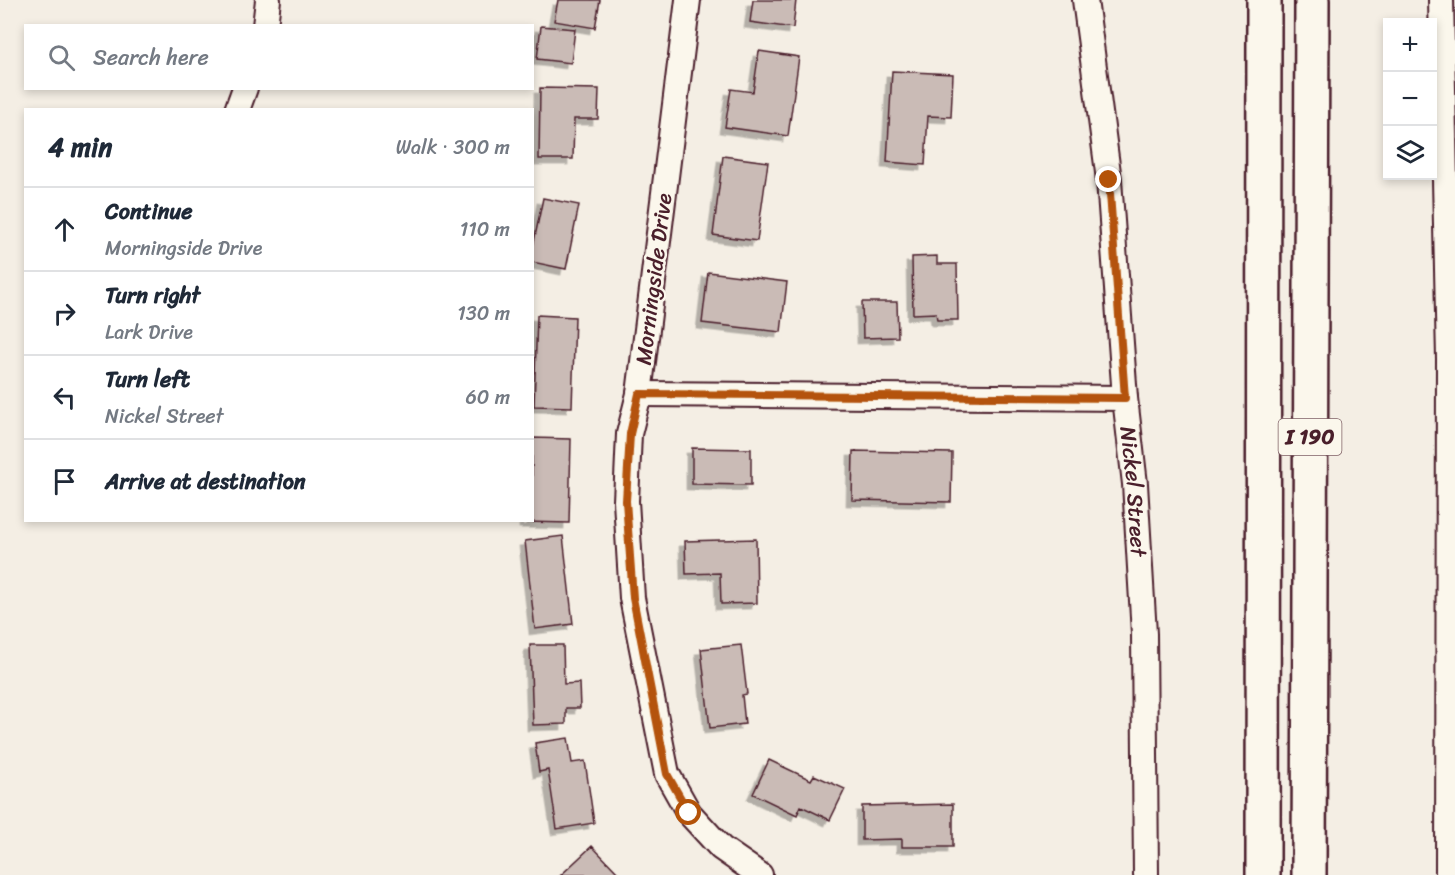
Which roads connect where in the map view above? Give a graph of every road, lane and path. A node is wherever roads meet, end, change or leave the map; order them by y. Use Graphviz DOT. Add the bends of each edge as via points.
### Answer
graph roads {
  1 [pos="268,0"];
  2 [pos="688,0"];
  3 [pos="1085,0"];
  4 [pos="1264,0"];
  5 [pos="1312,0"];
  6 [pos="1440,0"];
  7 [pos="265,24"];
  8 [pos="244,90"];
  9 [pos="238,108"];
  10 [pos="639,394"];
  11 [pos="1125,398"];
  12 [pos="760,875"];
  13 [pos="1146,875"];
  14 [pos="1263,875"];
  15 [pos="1309,875"];
  16 [pos="1448,875"];
  1 -- 7 [label="street"];
  2 -- 10 [label="street, Morningside Drive"];
  3 -- 11 [label="street, Nickel Street" via="1109,180"];
  4 -- 14 [label="highway, I 190"];
  5 -- 15 [label="highway, I 190"];
  6 -- 16 [label="street" via="1449,359"];
  8 -- 9 [label="street"];
  10 -- 11 [label="street"];
  10 -- 12 [label="street, Morningside Drive" via="630,434 626,501 633,598 667,774 689,813 721,848"];
  11 -- 13 [label="street, Nickel Street" via="1135,484 1144,634"];
}
